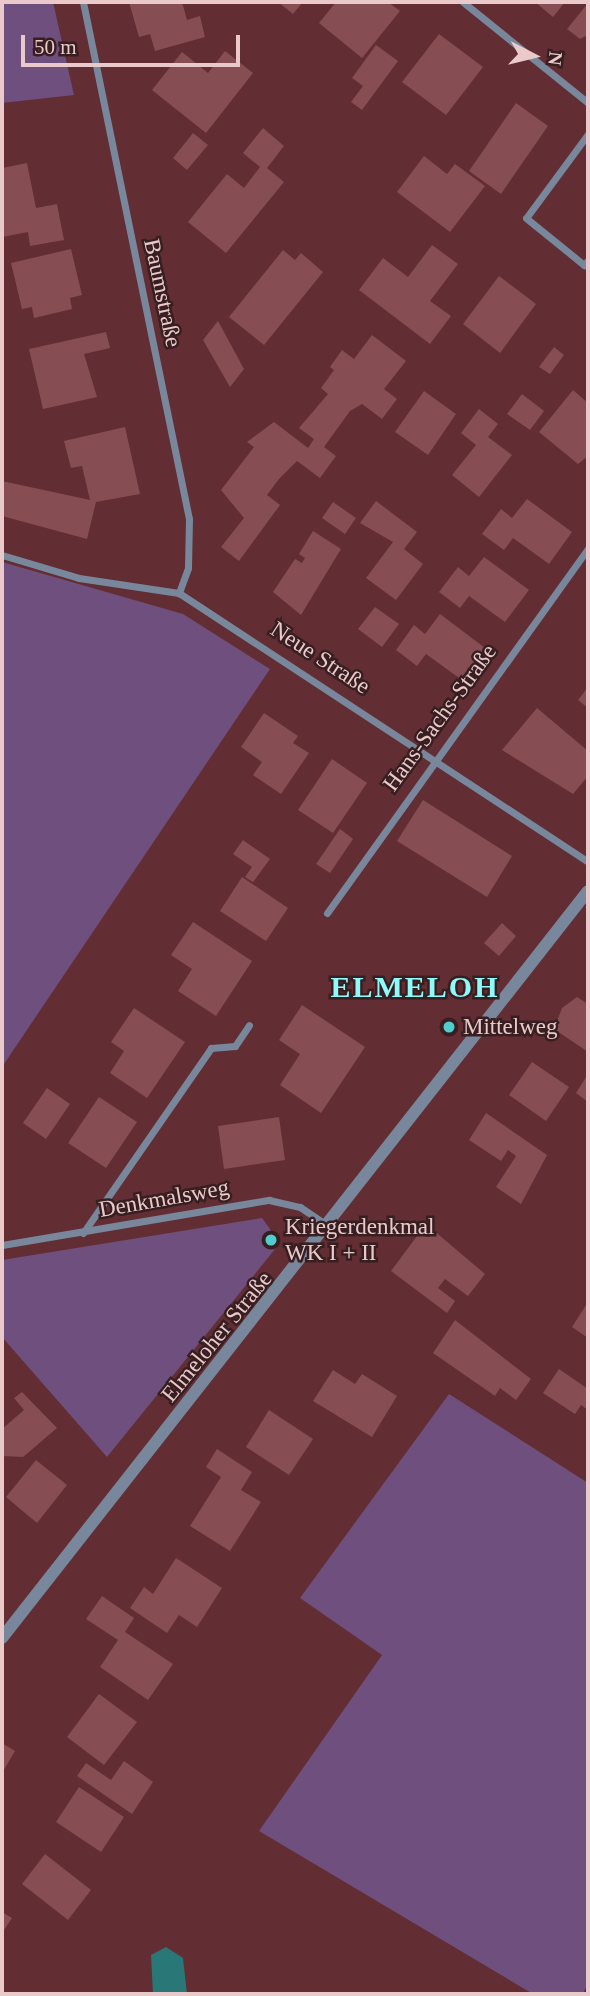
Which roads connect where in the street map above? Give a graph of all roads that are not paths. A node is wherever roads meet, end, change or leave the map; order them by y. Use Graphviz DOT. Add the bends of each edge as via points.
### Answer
graph roads {
  1 [pos="83,2"];
  2 [pos="463,2"];
  3 [pos="588,103"];
  4 [pos="588,134"];
  5 [pos="588,260"];
  6 [pos="588,548"];
  7 [pos="2,555"];
  8 [pos="179,593"];
  9 [pos="435,756"];
  10 [pos="588,862"];
  11 [pos="588,891"];
  12 [pos="327,913"];
  13 [pos="249,1026"];
  14 [pos="327,1225"];
  15 [pos="83,1233"];
  16 [pos="2,1245"];
  17 [pos="2,1639"];
  1 -- 8 [label="street, Baumstraße" via="189,519 188,568"];
  2 -- 3 [label="street"];
  4 -- 5 [label="street" via="526,218 584,265"];
  6 -- 9 [label="street, Hans-Sachs-Straße"];
  7 -- 8 [label="street, Neue Straße" via="79,578"];
  8 -- 9 [label="street, Neue Straße"];
  9 -- 10 [label="street, Neue Straße"];
  9 -- 12 [label="street, Hans-Sachs-Straße"];
  11 -- 14 [label="street, Elmeloher Straße"];
  13 -- 15 [label="street" via="235,1046 211,1048"];
  14 -- 15 [label="street, Denkmalsweg" via="300,1207 269,1200"];
  14 -- 17 [label="street, Elmeloher Straße"];
  15 -- 16 [label="street, Denkmalsweg"];
}
